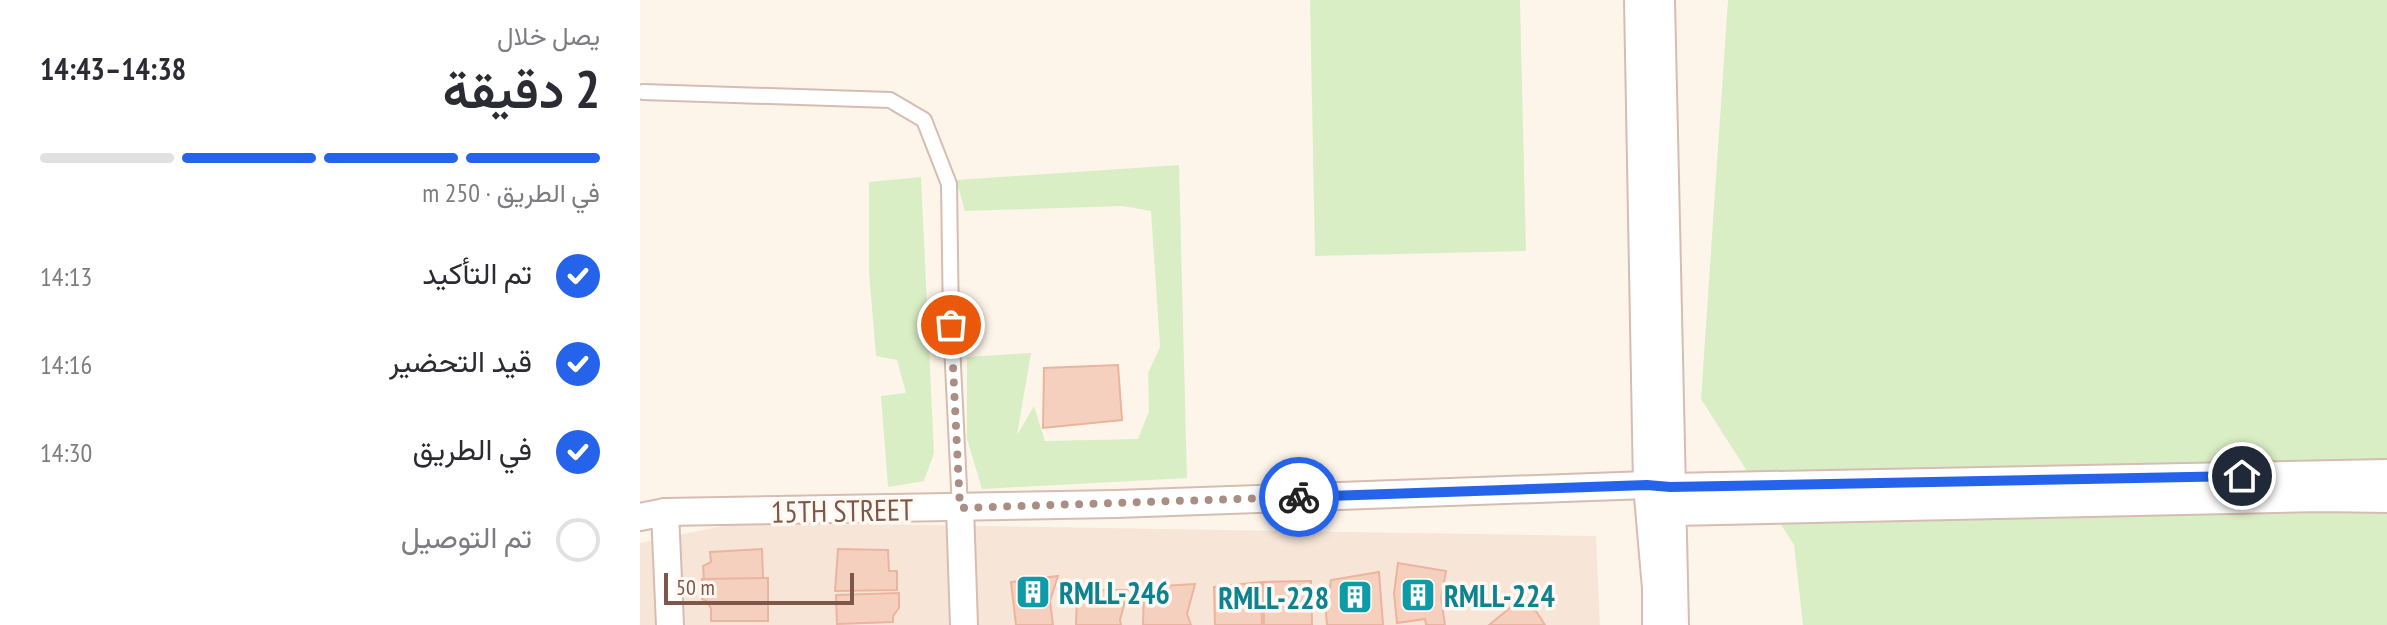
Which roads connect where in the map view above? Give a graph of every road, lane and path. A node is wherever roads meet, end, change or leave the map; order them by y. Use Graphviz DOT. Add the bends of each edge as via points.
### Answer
graph roads {
  1 [pos="1638,0"];
  2 [pos="1661,0"];
  3 [pos="643,92"];
  4 [pos="2387,473"];
  5 [pos="1664,495"];
  6 [pos="2387,499"];
  7 [pos="960,508"];
  8 [pos="652,515"];
  9 [pos="670,625"];
  10 [pos="964,625"];
  11 [pos="1656,625"];
  12 [pos="1675,625"];
  1 -- 5 [label="street"];
  2 -- 5 [label="street"];
  3 -- 7 [label="lane" via="890,100 924,120 949,184"];
  4 -- 5 [label="street, 15TH STREET"];
  5 -- 6 [label="street"];
  5 -- 7 [label="street, 15TH STREET"];
  5 -- 11 [label="street"];
  5 -- 12 [label="street"];
  7 -- 8 [label="street, 15TH STREET"];
  7 -- 10 [label="street"];
  8 -- 9 [label="street"];
}
